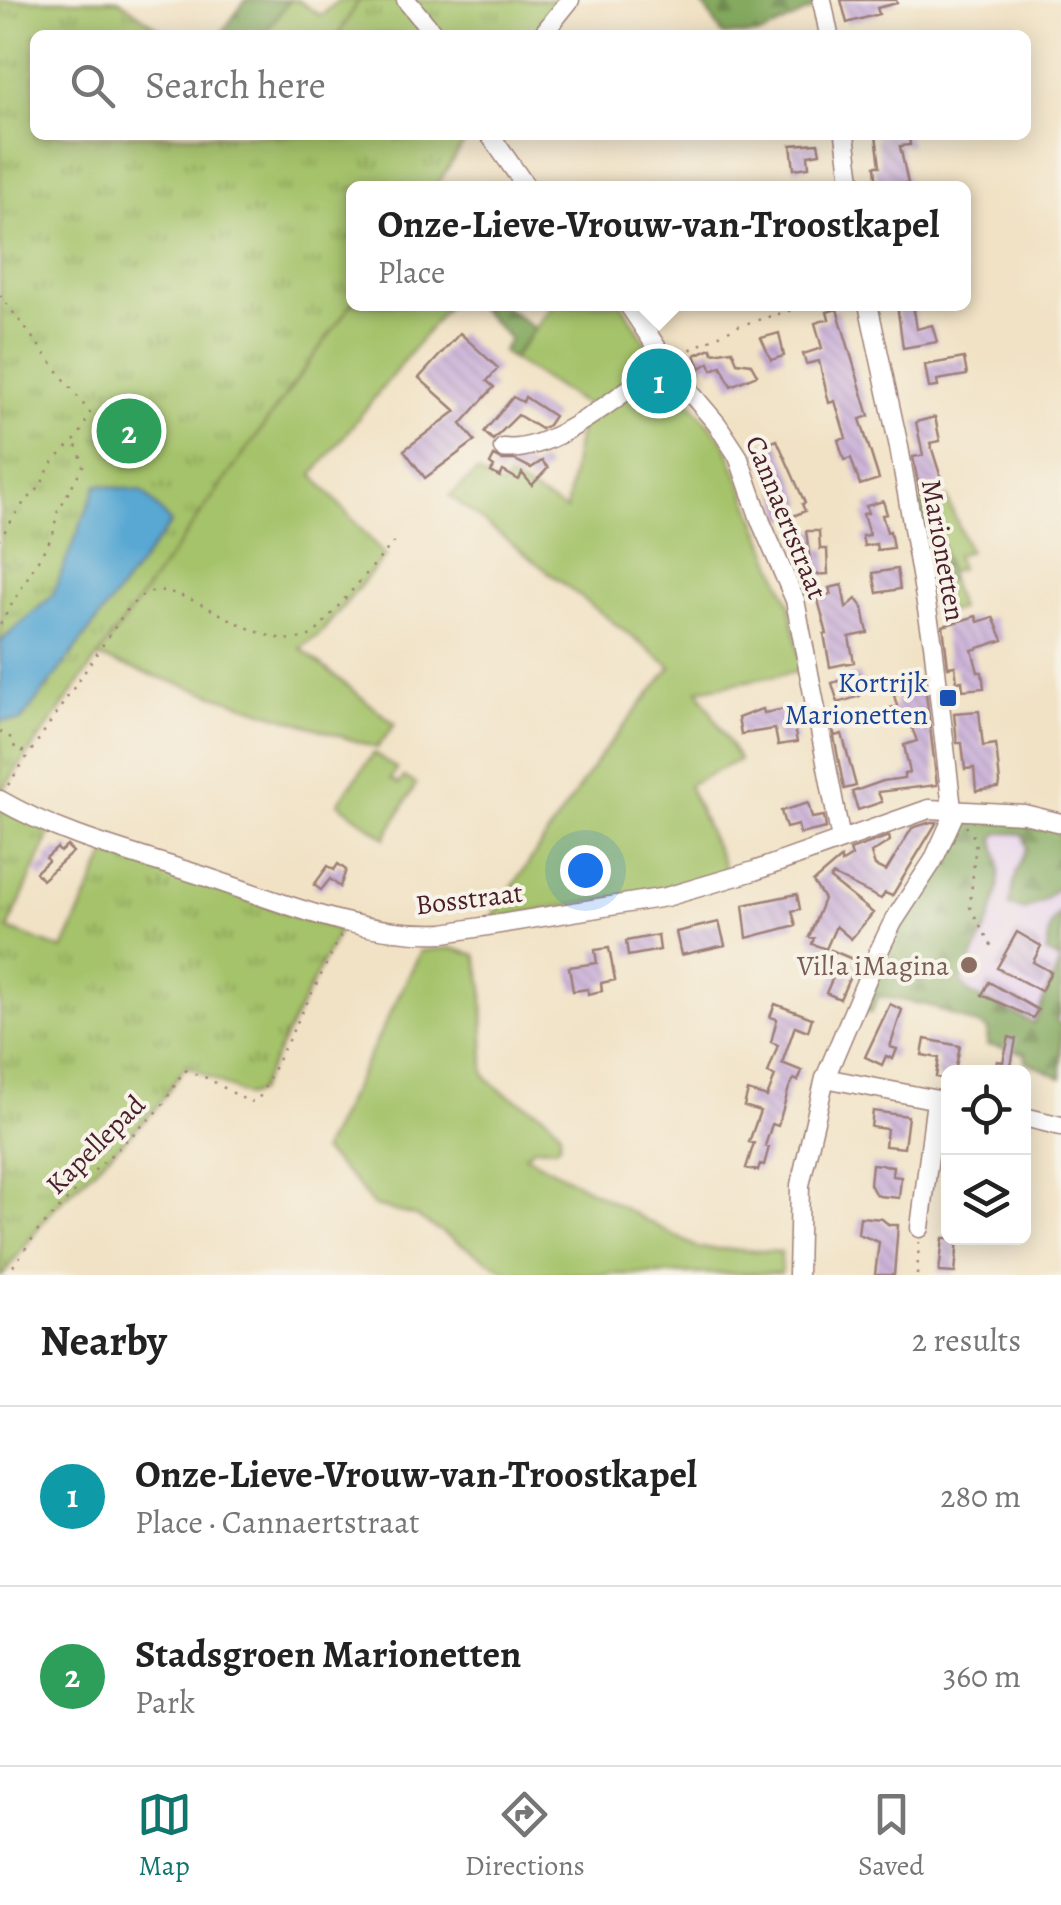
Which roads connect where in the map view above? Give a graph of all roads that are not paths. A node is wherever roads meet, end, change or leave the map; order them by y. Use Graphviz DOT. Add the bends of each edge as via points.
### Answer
graph roads {
  1 [pos="406,0"];
  2 [pos="570,0"];
  3 [pos="822,0"];
  4 [pos="431,30"];
  5 [pos="546,30"];
  6 [pos="828,30"];
  7 [pos="493,140"];
  8 [pos="846,140"];
  9 [pos="522,181"];
  10 [pos="851,181"];
  11 [pos="633,311"];
  12 [pos="869,311"];
  13 [pos="666,362"];
  14 [pos="502,448"];
  15 [pos="0,799"];
  16 [pos="952,813"];
  17 [pos="1061,823"];
  18 [pos="841,840"];
  19 [pos="825,1078"];
  20 [pos="941,1101"];
  21 [pos="941,1107"];
  22 [pos="1031,1118"];
  23 [pos="1061,1126"];
  24 [pos="920,1228"];
  25 [pos="798,1275"];
  1 -- 4 [label="street"];
  2 -- 5 [label="street"];
  3 -- 6 [label="street"];
  7 -- 9 [label="street"];
  8 -- 10 [label="street"];
  11 -- 13 [label="street, Cannaertstraat"];
  12 -- 16 [label="street, Marionetten" via="935,658"];
  13 -- 14 [label="street" via="546,440"];
  13 -- 18 [label="street, Cannaertstraat" via="738,456 795,600"];
  15 -- 18 [label="street, Bosstraat" via="94,842 348,923 413,934 650,899"];
  16 -- 17 [label="street, Bosstraat" via="1024,814"];
  16 -- 18 [label="street, Bosstraat" via="929,809"];
  16 -- 19 [label="street" via="934,861 878,953"];
  19 -- 20 [label="street"];
  19 -- 25 [label="street" via="800,1185"];
  21 -- 24 [label="street"];
  22 -- 23 [label="street"];
}
